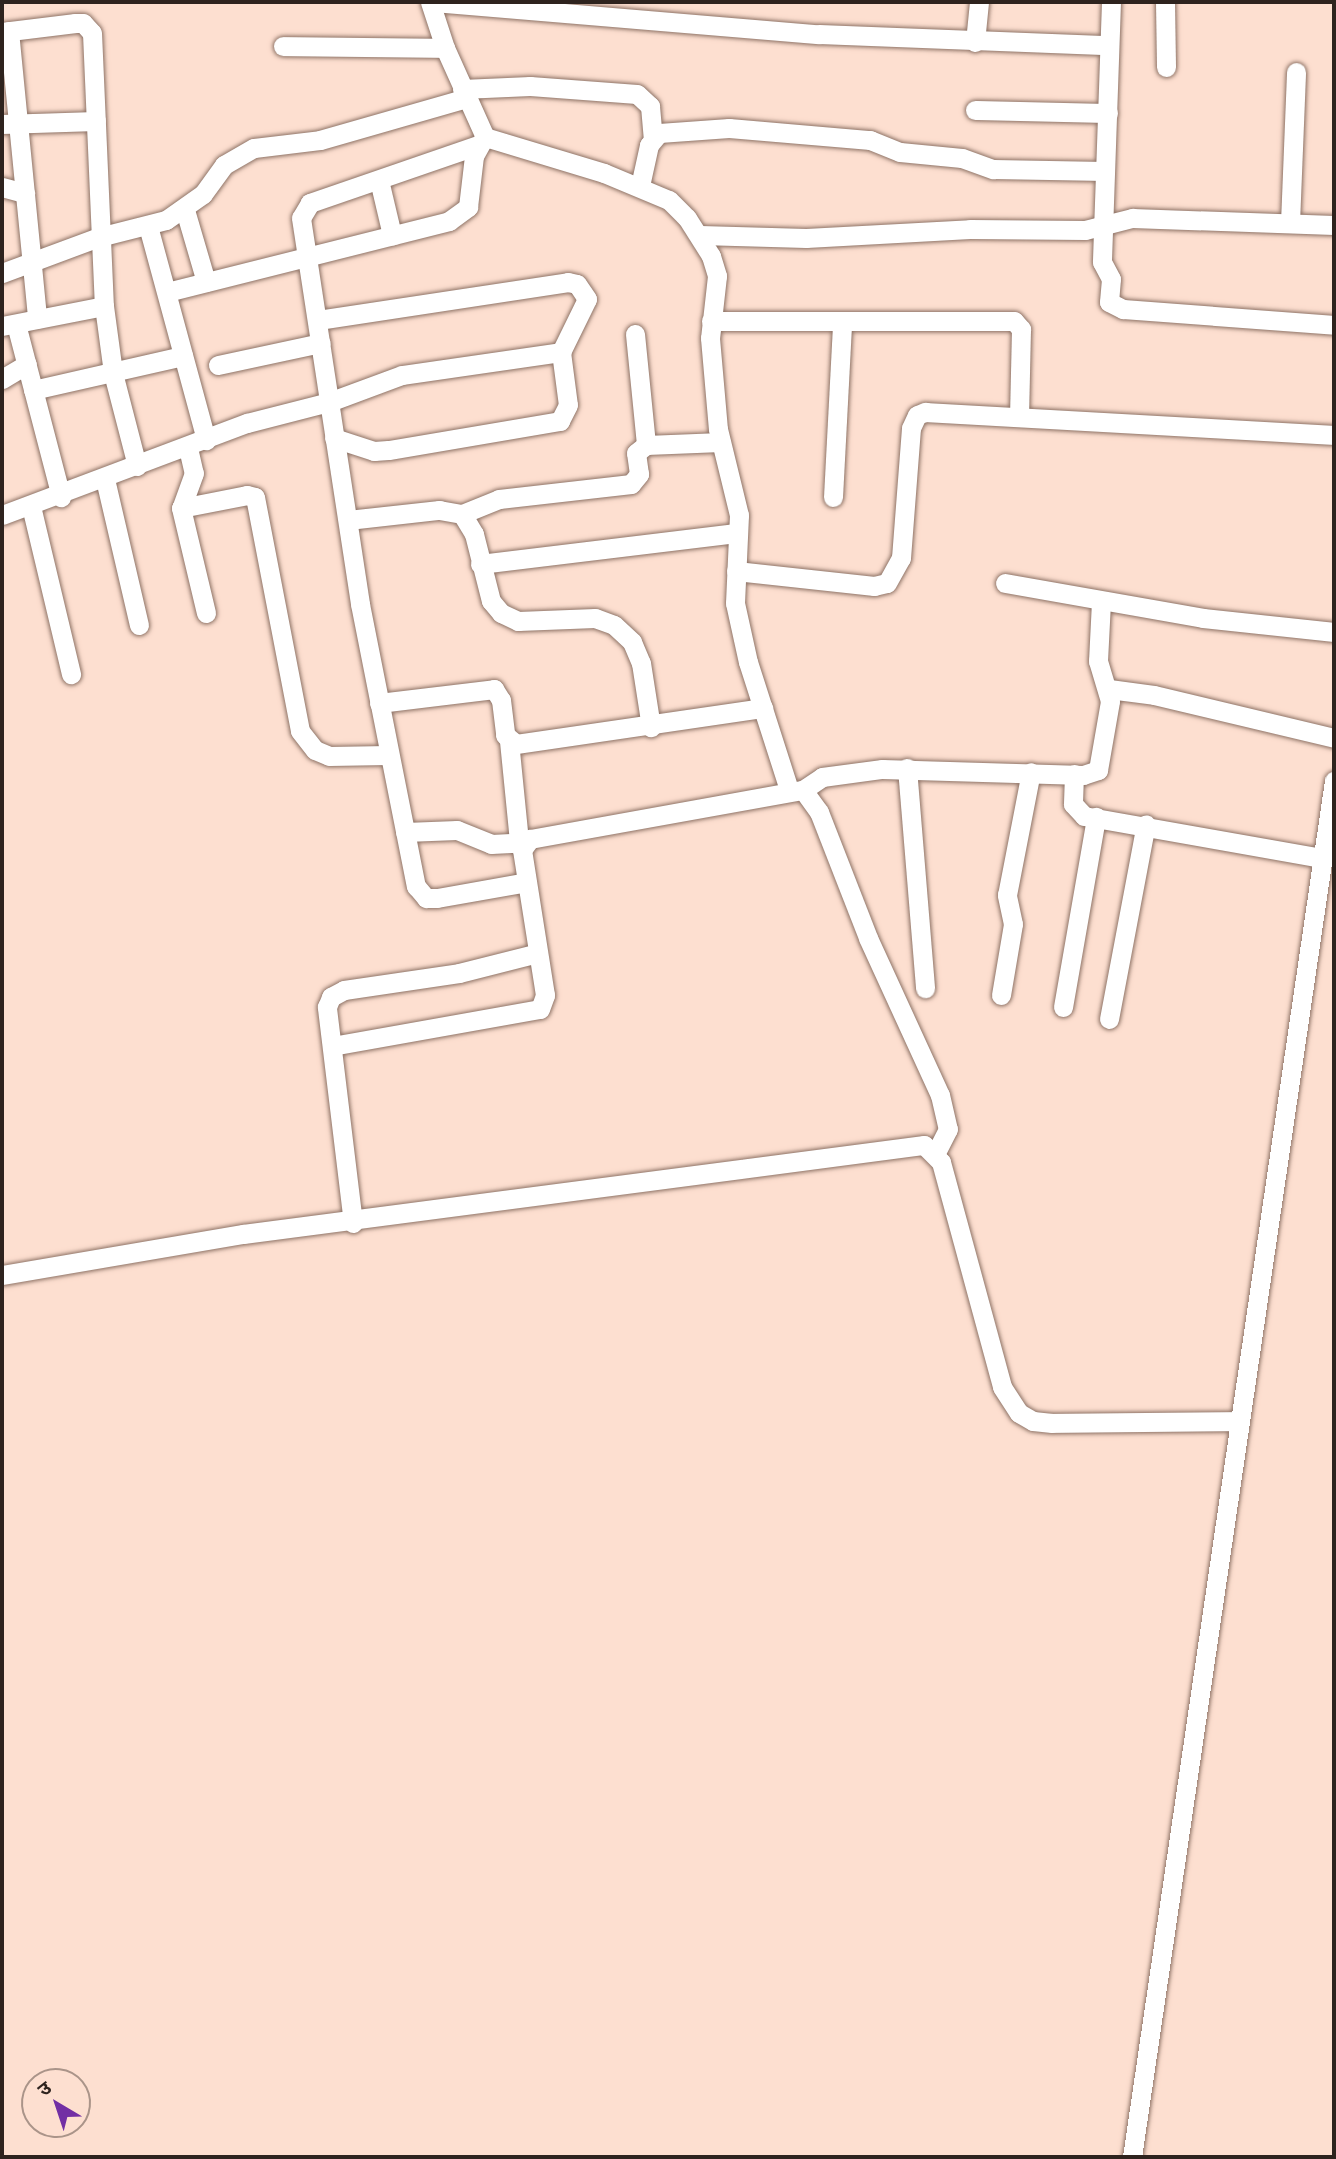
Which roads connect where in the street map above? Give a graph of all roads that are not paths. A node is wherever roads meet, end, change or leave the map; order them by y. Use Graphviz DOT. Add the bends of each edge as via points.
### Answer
graph roads {
  1 [pos="432,2"];
  2 [pos="979,2"];
  3 [pos="1111,2"];
  4 [pos="1165,2"];
  5 [pos="6,32"];
  6 [pos="975,42"];
  7 [pos="1110,45"];
  8 [pos="283,46"];
  9 [pos="445,48"];
  10 [pos="1166,67"];
  11 [pos="1296,72"];
  12 [pos="464,94"];
  13 [pos="975,110"];
  14 [pos="1108,113"];
  15 [pos="96,121"];
  16 [pos="10,124"];
  17 [pos="653,138"];
  18 [pos="481,141"];
  19 [pos="1105,171"];
  20 [pos="379,180"];
  21 [pos="640,186"];
  22 [pos="2,187"];
  23 [pos="25,193"];
  24 [pos="185,210"];
  25 [pos="1290,223"];
  26 [pos="1334,225"];
  27 [pos="148,226"];
  28 [pos="1104,227"];
  29 [pos="392,235"];
  30 [pos="700,235"];
  31 [pos="99,237"];
  32 [pos="308,254"];
  33 [pos="31,264"];
  34 [pos="2,273"];
  35 [pos="206,282"];
  36 [pos="167,292"];
  37 [pos="104,306"];
  38 [pos="37,319"];
  39 [pos="318,320"];
  40 [pos="711,321"];
  41 [pos="842,324"];
  42 [pos="9,325"];
  43 [pos="1334,325"];
  44 [pos="635,334"];
  45 [pos="321,344"];
  46 [pos="561,352"];
  47 [pos="183,356"];
  48 [pos="27,364"];
  49 [pos="218,365"];
  50 [pos="113,373"];
  51 [pos="2,379"];
  52 [pos="33,390"];
  53 [pos="329,402"];
  54 [pos="1019,417"];
  55 [pos="1334,435"];
  56 [pos="334,438"];
  57 [pos="721,442"];
  58 [pos="197,444"];
  59 [pos="646,445"];
  60 [pos="136,466"];
  61 [pos="105,479"];
  62 [pos="61,497"];
  63 [pos="833,497"];
  64 [pos="31,506"];
  65 [pos="181,508"];
  66 [pos="462,514"];
  67 [pos="2,515"];
  68 [pos="348,520"];
  69 [pos="738,533"];
  70 [pos="480,564"];
  71 [pos="736,571"];
  72 [pos="1004,583"];
  73 [pos="1101,602"];
  74 [pos="206,613"];
  75 [pos="139,625"];
  76 [pos="1334,632"];
  77 [pos="71,674"];
  78 [pos="1109,690"];
  79 [pos="379,703"];
  80 [pos="763,708"];
  81 [pos="651,727"];
  82 [pos="1334,738"];
  83 [pos="509,741"];
  84 [pos="388,755"];
  85 [pos="907,768"];
  86 [pos="1031,772"];
  87 [pos="1074,775"];
  88 [pos="1334,781"];
  89 [pos="796,790"];
  90 [pos="1096,817"];
  91 [pos="1146,824"];
  92 [pos="405,832"];
  93 [pos="522,842"];
  94 [pos="1322,858"];
  95 [pos="527,882"];
  96 [pos="538,953"];
  97 [pos="925,988"];
  98 [pos="1001,995"];
  99 [pos="1063,1007"];
  100 [pos="1109,1019"];
  101 [pos="332,1046"];
  102 [pos="936,1153"];
  103 [pos="354,1223"];
  104 [pos="2,1275"];
  105 [pos="1237,1422"];
  106 [pos="1132,2157"];
  1 -- 6 [label="street" via="711,27"];
  1 -- 9 [label="street"];
  2 -- 6 [label="street"];
  3 -- 7 [label="street"];
  4 -- 10 [label="street"];
  5 -- 15 [label="street" via="75,23 89,27"];
  5 -- 16 [label="street"];
  6 -- 7 [label="street"];
  7 -- 14 [label="street"];
  8 -- 9 [label="street"];
  9 -- 12 [label="street"];
  11 -- 25 [label="street"];
  12 -- 17 [label="street" via="530,86 637,94 650,106"];
  12 -- 18 [label="street"];
  12 -- 24 [label="street" via="377,126 246,151 224,165"];
  13 -- 14 [label="street"];
  14 -- 19 [label="street"];
  15 -- 16 [label="street"];
  15 -- 31 [label="street"];
  16 -- 23 [label="street"];
  17 -- 19 [label="street" via="669,131 766,128 870,141 900,152 962,158 993,169"];
  17 -- 21 [label="street"];
  18 -- 20 [label="street"];
  18 -- 21 [label="street"];
  18 -- 29 [label="street" via="468,207 449,221"];
  19 -- 28 [label="street"];
  20 -- 29 [label="street"];
  20 -- 32 [label="street" via="303,209"];
  21 -- 30 [label="street" via="669,201"];
  22 -- 23 [label="street"];
  23 -- 33 [label="street"];
  24 -- 27 [label="street"];
  24 -- 35 [label="street"];
  25 -- 26 [label="street"];
  25 -- 28 [label="street" via="1132,218"];
  27 -- 31 [label="street"];
  27 -- 36 [label="street"];
  28 -- 30 [label="street" via="806,238"];
  28 -- 43 [label="street" via="1102,262 1111,279 1109,302 1113,307"];
  29 -- 32 [label="street"];
  30 -- 40 [label="street" via="717,276"];
  31 -- 33 [label="street"];
  31 -- 37 [label="street"];
  32 -- 35 [label="street"];
  32 -- 39 [label="street"];
  33 -- 34 [label="street"];
  33 -- 38 [label="street"];
  35 -- 36 [label="street"];
  36 -- 47 [label="street"];
  37 -- 38 [label="street"];
  37 -- 50 [label="street"];
  38 -- 42 [label="street"];
  39 -- 45 [label="street"];
  39 -- 46 [label="street" via="578,284 587,299"];
  40 -- 41 [label="street"];
  40 -- 57 [label="street" via="710,360"];
  41 -- 54 [label="street" via="1014,321 1021,329"];
  41 -- 63 [label="street"];
  42 -- 48 [label="street"];
  44 -- 59 [label="street"];
  45 -- 49 [label="street"];
  45 -- 53 [label="street"];
  46 -- 53 [label="street" via="402,375"];
  46 -- 56 [label="street" via="568,405 560,421 388,450 374,451"];
  47 -- 50 [label="street"];
  47 -- 58 [label="street"];
  48 -- 51 [label="street"];
  48 -- 52 [label="street"];
  50 -- 52 [label="street"];
  50 -- 60 [label="street"];
  52 -- 62 [label="street"];
  53 -- 56 [label="street"];
  53 -- 58 [label="street" via="276,414"];
  54 -- 55 [label="street"];
  54 -- 71 [label="street" via="917,415 911,428 901,558 887,583 874,586"];
  56 -- 68 [label="street"];
  57 -- 59 [label="street"];
  57 -- 69 [label="street" via="737,495"];
  58 -- 60 [label="street"];
  58 -- 65 [label="street" via="194,473"];
  59 -- 66 [label="street" via="636,453 639,474 631,484 499,499"];
  60 -- 61 [label="street"];
  61 -- 62 [label="street"];
  61 -- 75 [label="street"];
  62 -- 64 [label="street"];
  64 -- 67 [label="street"];
  64 -- 77 [label="street"];
  65 -- 74 [label="street"];
  65 -- 84 [label="street" via="247,495 255,498 300,731 316,750 330,756"];
  66 -- 68 [label="street" via="439,510"];
  66 -- 70 [label="street" via="474,534"];
  68 -- 79 [label="street"];
  69 -- 70 [label="street"];
  69 -- 71 [label="street"];
  70 -- 81 [label="street" via="491,601 518,621 595,618 614,625 632,642 641,663"];
  71 -- 80 [label="street" via="740,633"];
  72 -- 73 [label="street"];
  73 -- 76 [label="street"];
  73 -- 78 [label="street" via="1098,661"];
  78 -- 82 [label="street" via="1154,695"];
  78 -- 87 [label="street" via="1102,763 1092,774"];
  79 -- 83 [label="street" via="494,689"];
  79 -- 84 [label="street"];
  80 -- 81 [label="street"];
  80 -- 89 [label="street"];
  81 -- 83 [label="street"];
  83 -- 93 [label="street"];
  84 -- 92 [label="street"];
  85 -- 86 [label="street"];
  85 -- 89 [label="street" via="834,774"];
  85 -- 97 [label="street"];
  86 -- 87 [label="street"];
  86 -- 98 [label="street" via="1007,895 1013,924"];
  87 -- 90 [label="street" via="1077,812"];
  88 -- 94 [label="street"];
  89 -- 93 [label="street"];
  89 -- 102 [label="street" via="819,813 868,938 940,1096 948,1129"];
  90 -- 91 [label="street"];
  90 -- 99 [label="street"];
  91 -- 94 [label="street"];
  91 -- 100 [label="street"];
  92 -- 93 [label="street" via="457,830 491,844"];
  92 -- 95 [label="street" via="416,886 426,898"];
  93 -- 95 [label="street"];
  94 -- 105 [label="street"];
  95 -- 96 [label="street"];
  96 -- 101 [label="street" via="459,973 344,990 331,997 327,1007"];
  96 -- 101 [label="street" via="545,995 540,1009"];
  101 -- 103 [label="street"];
  102 -- 103 [label="street" via="912,1144"];
  102 -- 105 [label="street" via="1002,1387 1019,1413 1032,1421 1052,1423"];
  103 -- 104 [label="street" via="176,1244"];
  105 -- 106 [label="street" via="1235,1463 1159,1948"];
}
